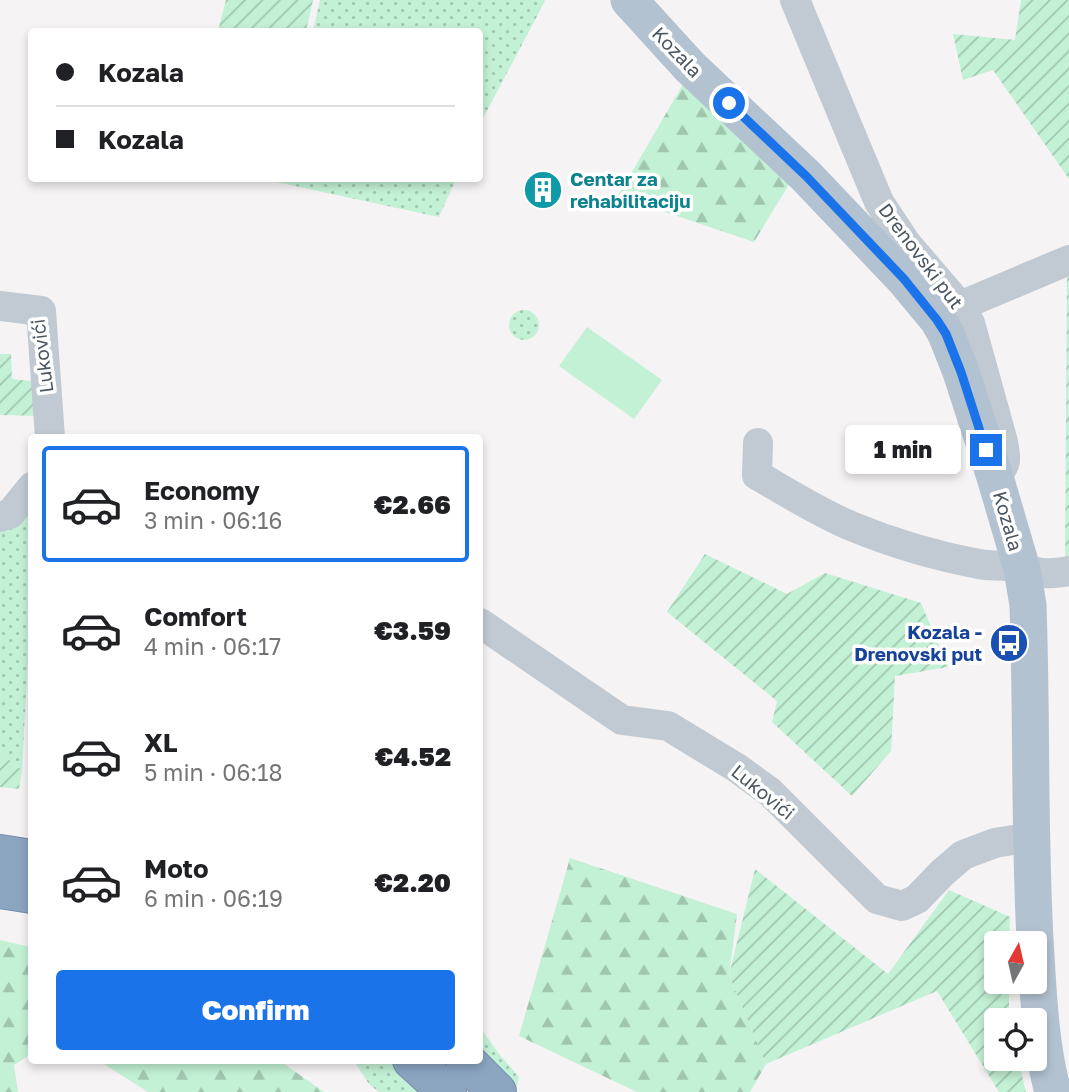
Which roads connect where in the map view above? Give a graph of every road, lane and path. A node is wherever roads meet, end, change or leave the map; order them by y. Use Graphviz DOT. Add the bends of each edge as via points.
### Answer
graph roads {
  1 [pos="629,0"];
  2 [pos="795,0"];
  3 [pos="1069,260"];
  4 [pos="0,306"];
  5 [pos="960,306"];
  6 [pos="50,434"];
  7 [pos="758,443"];
  8 [pos="995,477"];
  9 [pos="28,492"];
  10 [pos="0,517"];
  11 [pos="1022,569"];
  12 [pos="1069,571"];
  13 [pos="483,625"];
  14 [pos="1031,837"];
  15 [pos="0,854"];
  16 [pos="28,858"];
  17 [pos="0,889"];
  18 [pos="28,893"];
  19 [pos="416,1064"];
  20 [pos="469,1064"];
  21 [pos="1057,1071"];
  22 [pos="447,1092"];
  23 [pos="497,1092"];
  1 -- 8 [label="main road, Kozala" via="690,67 806,176 927,306 954,354"];
  2 -- 5 [label="street, Drenovski put" via="879,202 906,243"];
  3 -- 5 [label="street"];
  4 -- 6 [label="street, Lukovići" via="41,312"];
  5 -- 8 [label="street, Drenovski put" via="970,323 1003,442 1006,458"];
  7 -- 11 [label="street" via="757,475 850,525 948,558"];
  8 -- 11 [label="main road, Kozala"];
  9 -- 10 [label="street" via="10,514"];
  11 -- 12 [label="street" via="1052,575"];
  11 -- 14 [label="main road, Kozala" via="1030,648"];
  13 -- 14 [label="street, Lukovići" via="622,719 668,726 737,768 770,792 877,899 902,906 918,899 963,855"];
  14 -- 21 [label="main road, Kozala" via="1037,982"];
  15 -- 16 [label="highway"];
  17 -- 18 [label="highway"];
  19 -- 22 [label="highway"];
  20 -- 23 [label="highway"];
}
